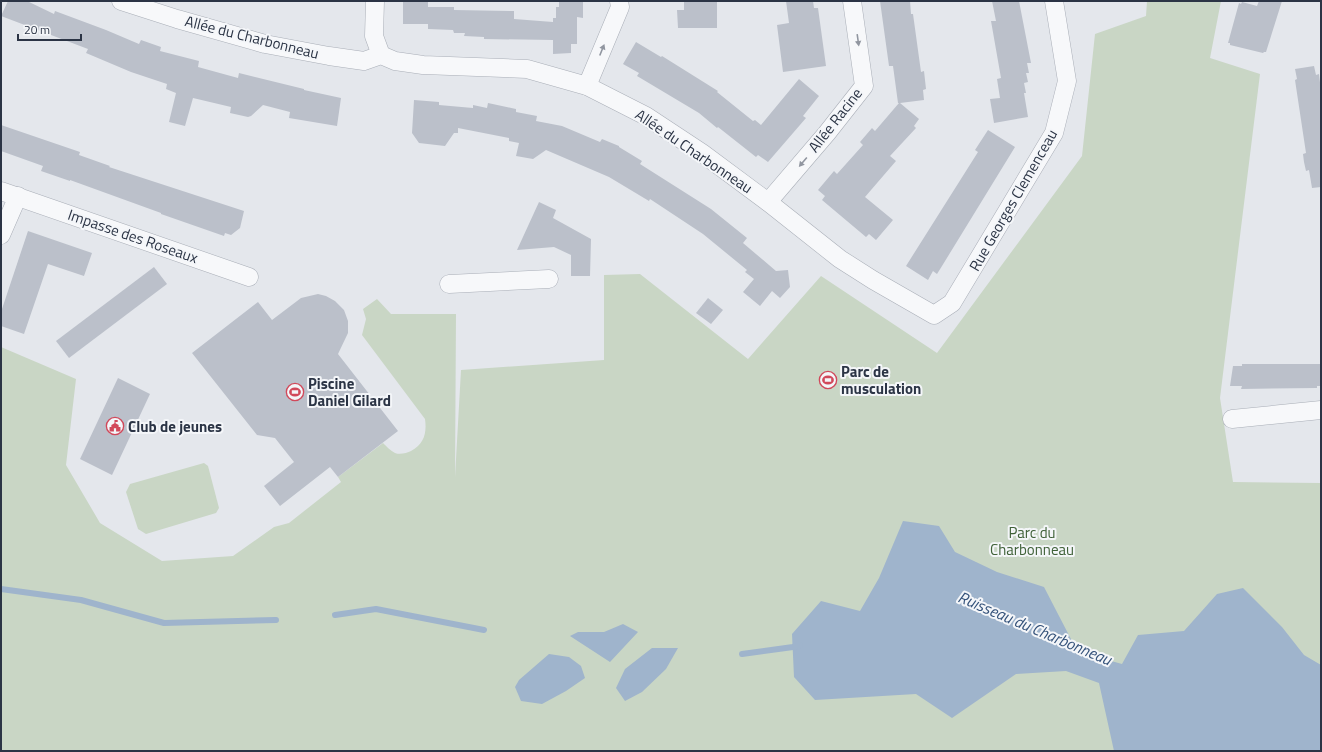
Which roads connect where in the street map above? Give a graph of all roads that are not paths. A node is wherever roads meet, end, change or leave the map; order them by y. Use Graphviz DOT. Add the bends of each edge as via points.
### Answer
graph roads {
  1 [pos="121,1"];
  2 [pos="375,1"];
  3 [pos="619,1"];
  4 [pos="852,1"];
  5 [pos="1054,1"];
  6 [pos="381,55"];
  7 [pos="586,86"];
  8 [pos="1,191"];
  9 [pos="18,196"];
  10 [pos="768,202"];
  11 [pos="1,235"];
  12 [pos="249,277"];
  13 [pos="550,279"];
  14 [pos="449,284"];
  15 [pos="934,315"];
  16 [pos="1321,410"];
  17 [pos="1232,419"];
  1 -- 6 [label="street, Allée du Charbonneau" via="265,44 364,61"];
  2 -- 6 [label="street" via="374,36"];
  7 -- 3 [label="street, one-way" via="620,7"];
  4 -- 10 [label="street, Allée Racine, one-way" via="864,86"];
  5 -- 15 [label="street, Rue Georges Clemenceau" via="1068,81 1054,133 952,303"];
  6 -- 7 [label="street, Allée du Charbonneau" via="423,65 527,69"];
  7 -- 10 [label="street, Allée du Charbonneau" via="646,116 702,153"];
  8 -- 9 [label="street, Impasse des Roseaux"];
  9 -- 11 [label="street"];
  9 -- 12 [label="street, Impasse des Roseaux"];
  10 -- 15 [label="street, Allée du Charbonneau" via="840,259"];
  13 -- 14 [label="street"];
  16 -- 17 [label="street"];
}
